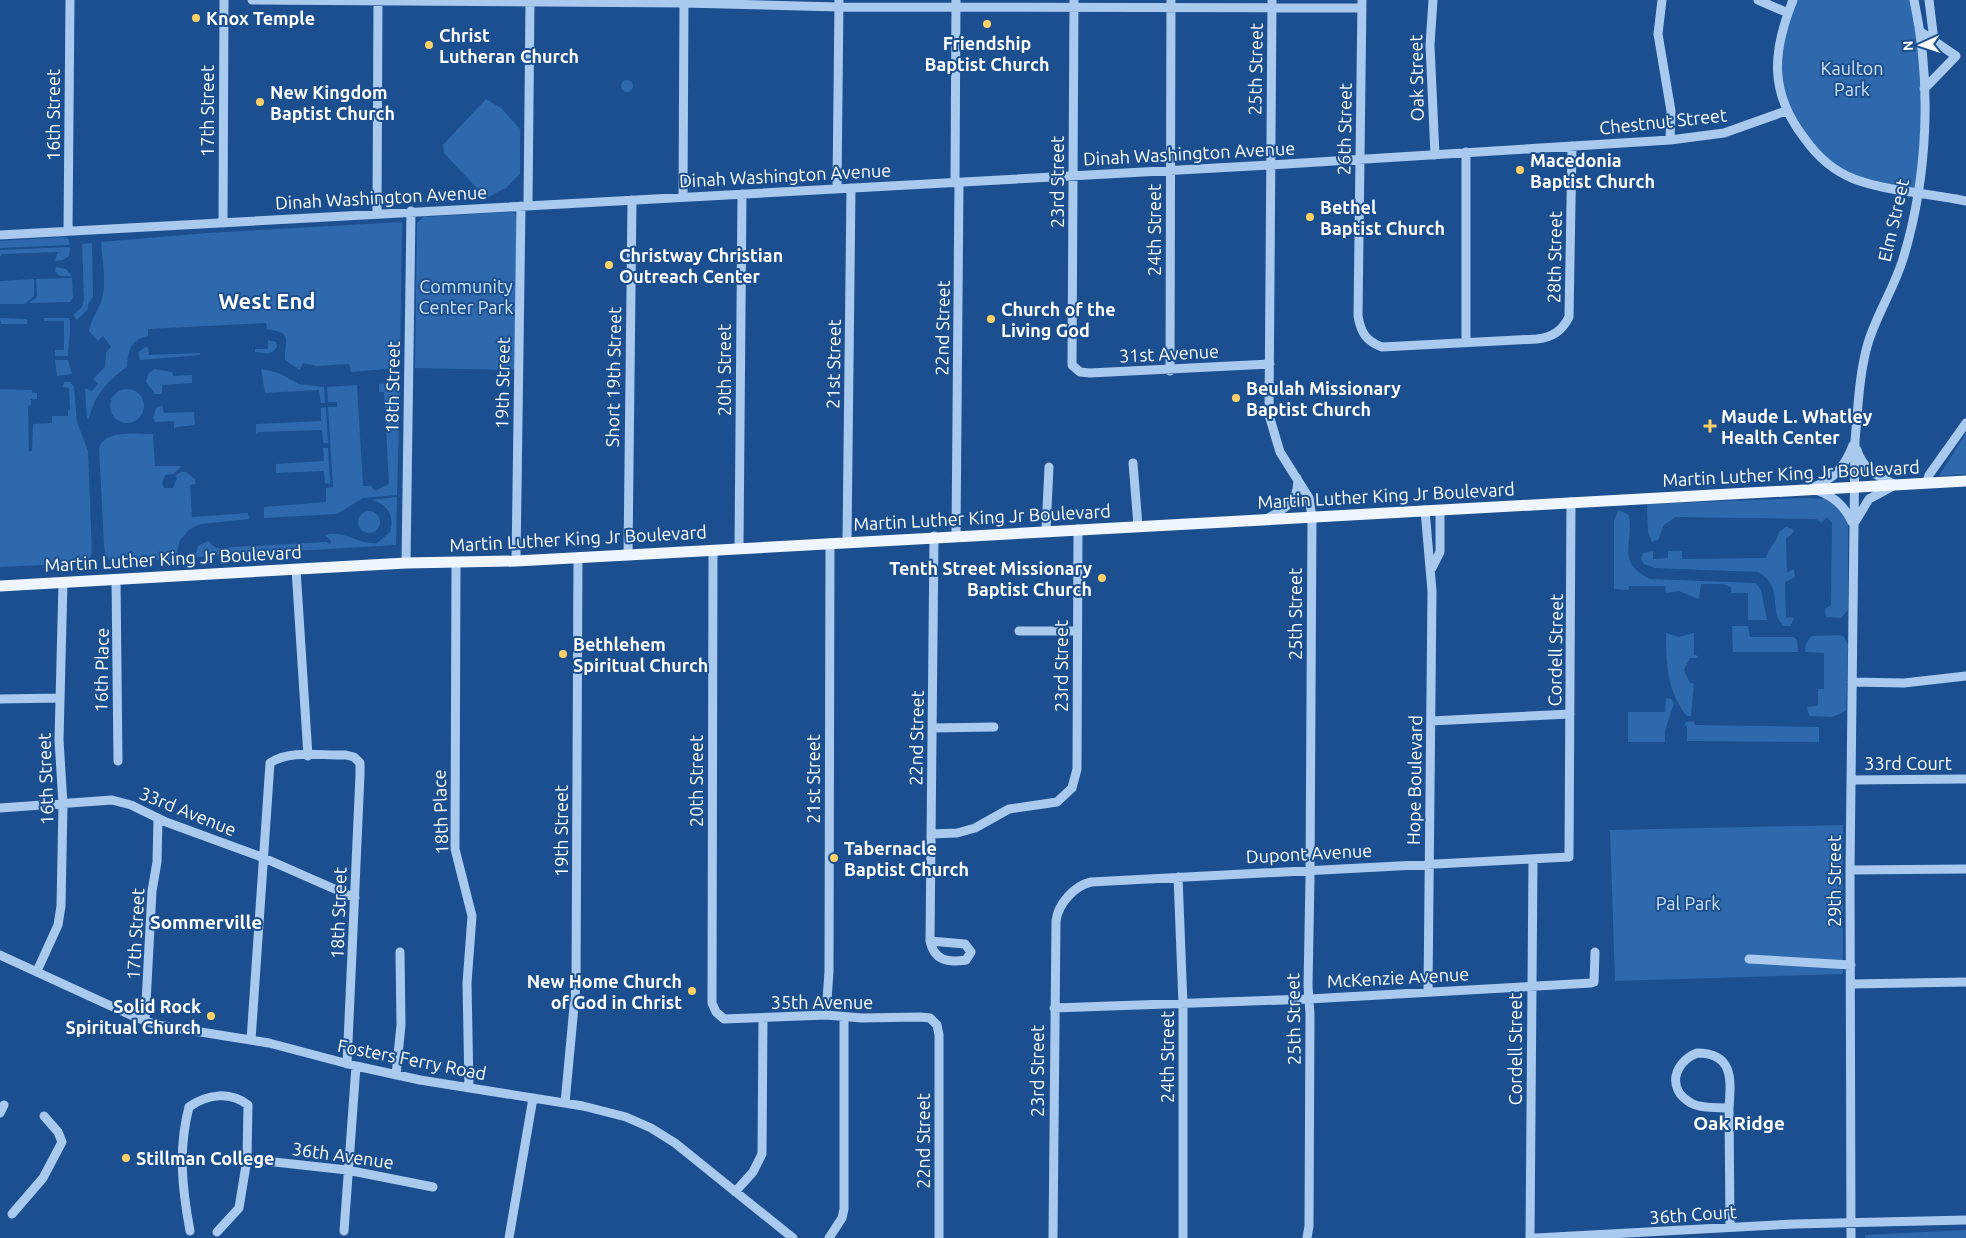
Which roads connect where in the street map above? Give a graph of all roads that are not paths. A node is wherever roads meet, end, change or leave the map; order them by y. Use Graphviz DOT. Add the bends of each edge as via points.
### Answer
graph roads {
  1 [pos="70,0"];
  2 [pos="224,0"];
  3 [pos="252,0"];
  4 [pos="378,0"];
  5 [pos="1433,0"];
  6 [pos="1662,0"];
  7 [pos="1758,0"];
  8 [pos="1793,0"];
  9 [pos="1914,0"];
  10 [pos="1929,0"];
  11 [pos="530,1"];
  12 [pos="684,2"];
  13 [pos="839,3"];
  14 [pos="956,3"];
  15 [pos="1074,3"];
  16 [pos="1171,4"];
  17 [pos="1272,4"];
  18 [pos="1362,4"];
  19 [pos="1788,13"];
  20 [pos="1921,32"];
  21 [pos="1934,41"];
  22 [pos="1966,55"];
  23 [pos="1956,56"];
  24 [pos="1924,89"];
  25 [pos="1786,111"];
  26 [pos="1670,140"];
  27 [pos="1572,146"];
  28 [pos="1466,152"];
  29 [pos="1435,155"];
  30 [pos="1359,158"];
  31 [pos="1270,165"];
  32 [pos="1170,170"];
  33 [pos="1073,175"];
  34 [pos="957,182"];
  35 [pos="837,188"];
  36 [pos="851,188"];
  37 [pos="1918,192"];
  38 [pos="742,194"];
  39 [pos="683,197"];
  40 [pos="632,200"];
  41 [pos="1966,201"];
  42 [pos="524,205"];
  43 [pos="411,211"];
  44 [pos="377,213"];
  45 [pos="223,223"];
  46 [pos="68,231"];
  47 [pos="0,235"];
  48 [pos="1466,342"];
  49 [pos="1270,364"];
  50 [pos="1072,365"];
  51 [pos="1170,370"];
  52 [pos="1966,423"];
  53 [pos="1855,440"];
  54 [pos="1133,463"];
  55 [pos="1049,467"];
  56 [pos="1296,475"];
  57 [pos="1966,480"];
  58 [pos="1927,482"];
  59 [pos="1897,485"];
  60 [pos="1855,487"];
  61 [pos="1812,489"];
  62 [pos="1572,502"];
  63 [pos="1426,510"];
  64 [pos="1440,510"];
  65 [pos="1312,517"];
  66 [pos="1265,519"];
  67 [pos="1853,524"];
  68 [pos="1138,526"];
  69 [pos="1078,529"];
  70 [pos="1046,530"];
  71 [pos="956,535"];
  72 [pos="934,536"];
  73 [pos="846,541"];
  74 [pos="830,543"];
  75 [pos="739,548"];
  76 [pos="713,550"];
  77 [pos="628,555"];
  78 [pos="578,558"];
  79 [pos="516,561"];
  80 [pos="456,562"];
  81 [pos="406,563"];
  82 [pos="1432,568"];
  83 [pos="296,569"];
  84 [pos="116,579"];
  85 [pos="63,582"];
  86 [pos="0,586"];
  87 [pos="1019,630"];
  88 [pos="1077,631"];
  89 [pos="1966,676"];
  90 [pos="1852,682"];
  91 [pos="60,698"];
  92 [pos="0,699"];
  93 [pos="1570,714"];
  94 [pos="1431,721"];
  95 [pos="994,727"];
  96 [pos="932,728"];
  97 [pos="308,756"];
  98 [pos="118,761"];
  99 [pos="1966,779"];
  100 [pos="1851,780"];
  101 [pos="63,804"];
  102 [pos="0,808"];
  103 [pos="158,818"];
  104 [pos="931,834"];
  105 [pos="1569,857"];
  106 [pos="264,858"];
  107 [pos="1533,860"];
  108 [pos="1430,864"];
  109 [pos="1310,869"];
  110 [pos="1966,869"];
  111 [pos="1850,870"];
  112 [pos="1178,877"];
  113 [pos="355,898"];
  114 [pos="1061,905"];
  115 [pos="930,941"];
  116 [pos="400,952"];
  117 [pos="1595,952"];
  118 [pos="0,955"];
  119 [pos="1749,959"];
  120 [pos="1851,965"];
  121 [pos="37,971"];
  122 [pos="1966,982"];
  123 [pos="1851,984"];
  124 [pos="1532,986"];
  125 [pos="1428,991"];
  126 [pos="1309,999"];
  127 [pos="1183,1004"];
  128 [pos="1054,1008"];
  129 [pos="716,1012"];
  130 [pos="826,1015"];
  131 [pos="844,1017"];
  132 [pos="763,1018"];
  133 [pos="930,1018"];
  134 [pos="145,1021"];
  135 [pos="252,1040"];
  136 [pos="352,1065"];
  137 [pos="396,1075"];
  138 [pos="469,1088"];
  139 [pos="533,1098"];
  140 [pos="564,1103"];
  141 [pos="1730,1108"];
  142 [pos="44,1116"];
  143 [pos="247,1159"];
  144 [pos="347,1170"];
  145 [pos="433,1187"];
  146 [pos="735,1192"];
  147 [pos="12,1214"];
  148 [pos="1966,1220"];
  149 [pos="1851,1223"];
  150 [pos="1730,1227"];
  151 [pos="190,1231"];
  152 [pos="344,1231"];
  153 [pos="217,1232"];
  154 [pos="509,1238"];
  155 [pos="793,1238"];
  156 [pos="829,1238"];
  157 [pos="939,1238"];
  158 [pos="1053,1238"];
  159 [pos="1183,1238"];
  160 [pos="1307,1238"];
  161 [pos="1530,1238"];
  162 [pos="1536,1238"];
  163 [pos="1851,1238"];
  1 -- 46 [label="street, 16th Street"];
  2 -- 45 [label="street, 17th Street"];
  3 -- 4 [label="street"];
  4 -- 11 [label="street"];
  4 -- 44 [label="street"];
  5 -- 29 [label="street, Oak Street" via="1430,45"];
  6 -- 26 [label="street" via="1658,34 1671,111"];
  7 -- 19 [label="street"];
  8 -- 19 [label="street"];
  9 -- 20 [label="street, Elm Street"];
  10 -- 21 [label="street"];
  11 -- 12 [label="street"];
  11 -- 42 [label="street, 19th Street"];
  12 -- 13 [label="street"];
  12 -- 39 [label="street"];
  13 -- 14 [label="street"];
  13 -- 35 [label="street"];
  14 -- 15 [label="street"];
  14 -- 34 [label="street, 22nd Street"];
  15 -- 16 [label="street"];
  15 -- 33 [label="street, 23rd Street"];
  16 -- 17 [label="street"];
  16 -- 32 [label="street, 24th Street"];
  17 -- 18 [label="street"];
  17 -- 31 [label="street, 25th Street"];
  18 -- 30 [label="street, 26th Street"];
  19 -- 25 [label="street" via="1777,65"];
  20 -- 21 [label="street"];
  20 -- 24 [label="street, Elm Street"];
  21 -- 23 [label="street"];
  22 -- 23 [label="street"];
  23 -- 24 [label="street"];
  24 -- 37 [label="street, Elm Street"];
  25 -- 26 [label="street, Chestnut Street" via="1724,132"];
  25 -- 37 [label="street" via="1814,150 1844,174 1880,186"];
  26 -- 27 [label="street, Chestnut Street"];
  27 -- 28 [label="street, Dinah Washington Avenue"];
  27 -- 48 [label="street, 28th Street" via="1569,317 1564,327 1537,340"];
  28 -- 29 [label="street, Dinah Washington Avenue"];
  28 -- 48 [label="street"];
  29 -- 30 [label="street, Dinah Washington Avenue"];
  30 -- 31 [label="street, Dinah Washington Avenue"];
  30 -- 48 [label="street, 26th Street" via="1358,316 1364,336 1382,347"];
  31 -- 32 [label="street, Dinah Washington Avenue"];
  31 -- 49 [label="street, 25th Street"];
  32 -- 33 [label="street, Dinah Washington Avenue"];
  32 -- 51 [label="street, 24th Street"];
  33 -- 34 [label="street, Dinah Washington Avenue"];
  33 -- 50 [label="street, 23rd Street"];
  34 -- 36 [label="street, Dinah Washington Avenue"];
  34 -- 71 [label="street, 22nd Street"];
  35 -- 36 [label="street, Dinah Washington Avenue"];
  35 -- 38 [label="street, Dinah Washington Avenue"];
  36 -- 73 [label="street, 21st Street"];
  37 -- 41 [label="street"];
  37 -- 53 [label="street, Elm Street" via="1902,260 1868,341 1861,370"];
  38 -- 39 [label="street, Dinah Washington Avenue"];
  38 -- 75 [label="street, 20th Street"];
  39 -- 40 [label="street, Dinah Washington Avenue"];
  40 -- 42 [label="street, Dinah Washington Avenue"];
  40 -- 77 [label="street, Short 19th Street"];
  42 -- 43 [label="street, Dinah Washington Avenue"];
  42 -- 79 [label="street, 19th Street"];
  43 -- 44 [label="street, Dinah Washington Avenue"];
  43 -- 81 [label="street, 18th Street"];
  44 -- 45 [label="street, Dinah Washington Avenue"];
  45 -- 46 [label="street, Dinah Washington Avenue"];
  46 -- 47 [label="street, Dinah Washington Avenue"];
  49 -- 51 [label="street, 31st Avenue"];
  49 -- 56 [label="street, 25th Street" via="1271,424 1280,452"];
  50 -- 51 [label="street, 31st Avenue" via="1080,372 1090,374"];
  52 -- 58 [label="street"];
  53 -- 59 [label="street" via="1859,457 1868,469"];
  53 -- 60 [label="street, Elm Street"];
  53 -- 61 [label="street, Elm Street" via="1849,456 1835,476"];
  54 -- 68 [label="street"];
  55 -- 70 [label="street"];
  56 -- 65 [label="street, 25th Street" via="1309,498"];
  56 -- 66 [label="street" via="1298,486 1293,501"];
  57 -- 58 [label="main road, Martin Luther King Jr Boulevard"];
  58 -- 59 [label="main road, Martin Luther King Jr Boulevard"];
  59 -- 60 [label="main road, Martin Luther King Jr Boulevard"];
  59 -- 67 [label="street" via="1869,499"];
  60 -- 61 [label="main road, Martin Luther King Jr Boulevard"];
  60 -- 67 [label="street, 29th Street"];
  61 -- 62 [label="main road, Martin Luther King Jr Boulevard"];
  61 -- 67 [label="street" via="1835,499 1847,510"];
  62 -- 64 [label="main road, Martin Luther King Jr Boulevard"];
  62 -- 93 [label="street, Cordell Street"];
  63 -- 64 [label="main road, Martin Luther King Jr Boulevard"];
  63 -- 65 [label="main road, Martin Luther King Jr Boulevard"];
  63 -- 82 [label="street, Hope Boulevard" via="1427,552"];
  64 -- 82 [label="street, Hope Boulevard" via="1440,552"];
  65 -- 66 [label="main road, Martin Luther King Jr Boulevard"];
  65 -- 109 [label="street, 25th Street"];
  66 -- 68 [label="main road, Martin Luther King Jr Boulevard"];
  67 -- 90 [label="street, 29th Street"];
  68 -- 69 [label="main road, Martin Luther King Jr Boulevard"];
  69 -- 70 [label="main road, Martin Luther King Jr Boulevard"];
  69 -- 88 [label="street, 23rd Street"];
  70 -- 71 [label="main road, Martin Luther King Jr Boulevard"];
  71 -- 72 [label="main road, Martin Luther King Jr Boulevard"];
  72 -- 73 [label="main road, Martin Luther King Jr Boulevard"];
  72 -- 96 [label="street, 22nd Street"];
  73 -- 74 [label="main road, Martin Luther King Jr Boulevard"];
  74 -- 75 [label="main road, Martin Luther King Jr Boulevard"];
  74 -- 130 [label="street, 21st Street" via="829,971"];
  75 -- 76 [label="main road, Martin Luther King Jr Boulevard"];
  76 -- 77 [label="main road, Martin Luther King Jr Boulevard"];
  76 -- 129 [label="street, 20th Street" via="712,993"];
  77 -- 78 [label="main road, Martin Luther King Jr Boulevard"];
  78 -- 79 [label="main road, Martin Luther King Jr Boulevard"];
  78 -- 140 [label="street, 19th Street" via="576,985"];
  79 -- 80 [label="main road, Martin Luther King Jr Boulevard"];
  80 -- 81 [label="main road, Martin Luther King Jr Boulevard"];
  80 -- 138 [label="street, 18th Place" via="455,849 472,916 467,983"];
  81 -- 83 [label="main road, Martin Luther King Jr Boulevard"];
  82 -- 94 [label="street, Hope Boulevard"];
  83 -- 84 [label="main road, Martin Luther King Jr Boulevard"];
  83 -- 97 [label="street"];
  84 -- 85 [label="main road, Martin Luther King Jr Boulevard"];
  84 -- 98 [label="street, 16th Place"];
  85 -- 86 [label="main road, Martin Luther King Jr Boulevard"];
  85 -- 91 [label="street, 16th Street"];
  87 -- 88 [label="street"];
  88 -- 104 [label="street, 23rd Street" via="1077,769 1072,788 1062,798 1047,805 1009,809 966,831"];
  89 -- 90 [label="street" via="1904,683"];
  90 -- 100 [label="street, 29th Street"];
  91 -- 92 [label="street"];
  91 -- 101 [label="street, 16th Street"];
  93 -- 94 [label="street"];
  93 -- 105 [label="street, Cordell Street"];
  94 -- 108 [label="street, Hope Boulevard"];
  95 -- 96 [label="street"];
  96 -- 104 [label="street, 22nd Street"];
  97 -- 106 [label="street" via="279,757 270,763"];
  97 -- 113 [label="street, 18th Street" via="346,755 360,763"];
  99 -- 100 [label="street, 33rd Court"];
  100 -- 111 [label="street, 29th Street"];
  101 -- 102 [label="street, 33rd Avenue"];
  101 -- 103 [label="street, 33rd Avenue" via="122,802"];
  101 -- 121 [label="street, 16th Street" via="61,906 58,925"];
  103 -- 106 [label="street, 33rd Avenue"];
  103 -- 134 [label="street, 17th Street"];
  104 -- 115 [label="street, 22nd Street"];
  105 -- 107 [label="street, Dupont Avenue"];
  106 -- 113 [label="street, 33rd Avenue"];
  106 -- 135 [label="street"];
  107 -- 108 [label="street, Dupont Avenue"];
  107 -- 124 [label="street, Cordell Street"];
  108 -- 109 [label="street, Dupont Avenue"];
  108 -- 125 [label="street, Hope Boulevard"];
  109 -- 112 [label="street, Dupont Avenue"];
  109 -- 126 [label="street, 25th Street"];
  110 -- 111 [label="street"];
  111 -- 120 [label="street, 29th Street"];
  112 -- 114 [label="street, Dupont Avenue" via="1091,882 1077,888"];
  112 -- 127 [label="street, 24th Street"];
  113 -- 136 [label="street, 18th Street"];
  114 -- 128 [label="street, 23rd Street" via="1056,920"];
  116 -- 137 [label="street" via="401,1025"];
  117 -- 124 [label="street, McKenzie Avenue" via="1594,982"];
  118 -- 121 [label="street, Fosters Ferry Road"];
  119 -- 120 [label="street"];
  120 -- 123 [label="street, 29th Street"];
  121 -- 134 [label="street, Fosters Ferry Road"];
  122 -- 123 [label="street"];
  123 -- 149 [label="street, 29th Street"];
  124 -- 125 [label="street, McKenzie Avenue"];
  124 -- 161 [label="street, Cordell Street"];
  125 -- 126 [label="street, McKenzie Avenue"];
  126 -- 127 [label="street, McKenzie Avenue"];
  126 -- 160 [label="street, 25th Street"];
  127 -- 128 [label="street, McKenzie Avenue"];
  127 -- 159 [label="street, 24th Street"];
  128 -- 158 [label="street, 23rd Street"];
  129 -- 132 [label="street, 35th Avenue" via="724,1019"];
  130 -- 131 [label="street, 35th Avenue"];
  130 -- 132 [label="street, 35th Avenue"];
  131 -- 133 [label="street, 35th Avenue"];
  131 -- 156 [label="street" via="844,1208 842,1218"];
  132 -- 146 [label="street" via="762,1154 753,1172"];
  133 -- 157 [label="street, 22nd Street" via="937,1025 939,1035"];
  134 -- 135 [label="street, Fosters Ferry Road"];
  135 -- 136 [label="street, Fosters Ferry Road"];
  136 -- 137 [label="street, Fosters Ferry Road"];
  136 -- 144 [label="street, 18th Street"];
  137 -- 138 [label="street, Fosters Ferry Road"];
  138 -- 139 [label="street, Fosters Ferry Road"];
  139 -- 140 [label="street, Fosters Ferry Road"];
  139 -- 154 [label="street"];
  140 -- 146 [label="street, Fosters Ferry Road" via="614,1113 651,1128 675,1143"];
  141 -- 141 [label="street" via="1731,1079 1723,1061 1716,1056 1697,1053 1681,1063 1676,1072 1676,1082 1686,1099 1692,1104"];
  141 -- 150 [label="street"];
  142 -- 147 [label="street" via="62,1142 43,1178"];
  143 -- 144 [label="street, 36th Avenue"];
  143 -- 151 [label="street" via="248,1106 240,1099 213,1096 189,1107 182,1137 181,1164"];
  143 -- 153 [label="street" via="239,1208"];
  144 -- 145 [label="street, 36th Avenue"];
  144 -- 152 [label="street, 18th Street"];
  146 -- 155 [label="street, Fosters Ferry Road"];
  148 -- 149 [label="street"];
  149 -- 150 [label="street, 36th Court"];
  149 -- 163 [label="street, 29th Street"];
  150 -- 162 [label="street, 36th Court"];
}
